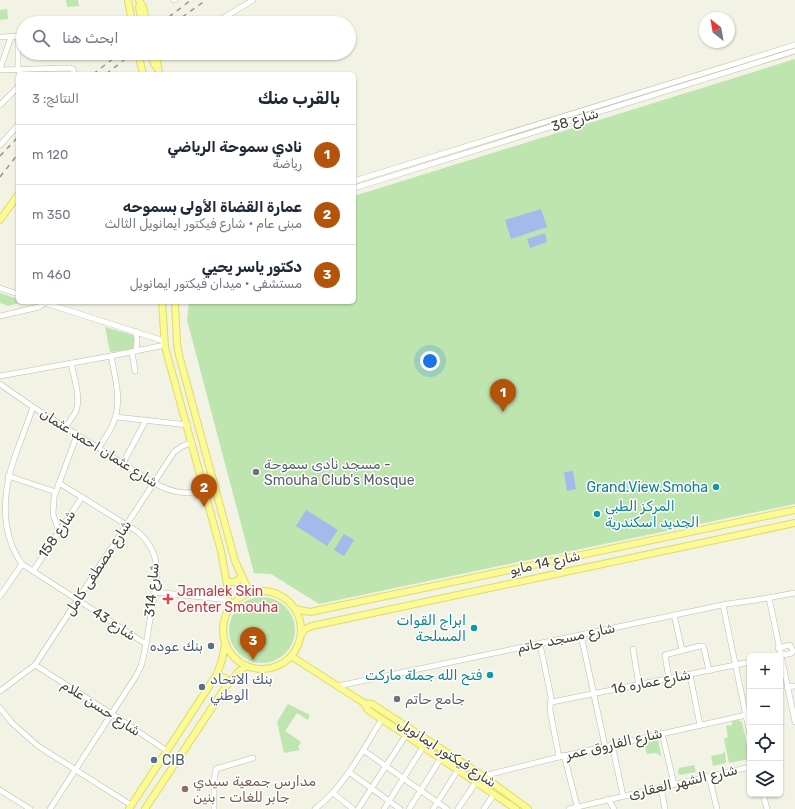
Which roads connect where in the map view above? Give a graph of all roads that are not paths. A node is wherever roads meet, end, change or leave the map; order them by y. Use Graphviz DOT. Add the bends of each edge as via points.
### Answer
graph roads {
  1 [pos="128,0"];
  2 [pos="253,0"];
  3 [pos="139,1"];
  4 [pos="129,16"];
  5 [pos="144,16"];
  6 [pos="227,16"];
  7 [pos="0,37"];
  8 [pos="11,37"];
  9 [pos="16,37"];
  10 [pos="795,44"];
  11 [pos="795,51"];
  12 [pos="20,60"];
  13 [pos="140,60"];
  14 [pos="153,60"];
  15 [pos="157,60"];
  16 [pos="0,70"];
  17 [pos="158,71"];
  18 [pos="19,72"];
  19 [pos="74,72"];
  20 [pos="142,72"];
  21 [pos="16,89"];
  22 [pos="0,105"];
  23 [pos="597,106"];
  24 [pos="599,112"];
  25 [pos="16,127"];
  26 [pos="0,145"];
  27 [pos="356,180"];
  28 [pos="356,187"];
  29 [pos="16,198"];
  30 [pos="0,220"];
  31 [pos="0,288"];
  32 [pos="16,293"];
  33 [pos="42,304"];
  34 [pos="49,304"];
  35 [pos="162,304"];
  36 [pos="175,304"];
  37 [pos="0,316"];
  38 [pos="135,331"];
  39 [pos="165,343"];
  40 [pos="134,351"];
  41 [pos="111,356"];
  42 [pos="71,363"];
  43 [pos="135,371"];
  44 [pos="0,376"];
  45 [pos="0,384"];
  46 [pos="33,407"];
  47 [pos="116,417"];
  48 [pos="146,420"];
  49 [pos="188,425"];
  50 [pos="65,427"];
  51 [pos="78,435"];
  52 [pos="192,442"];
  53 [pos="99,448"];
  54 [pos="123,463"];
  55 [pos="8,476"];
  56 [pos="59,483"];
  57 [pos="154,483"];
  58 [pos="205,490"];
  59 [pos="56,492"];
  60 [pos="82,497"];
  61 [pos="795,510"];
  62 [pos="795,524"];
  63 [pos="126,525"];
  64 [pos="59,532"];
  65 [pos="22,564"];
  66 [pos="515,569"];
  67 [pos="33,571"];
  68 [pos="242,577"];
  69 [pos="227,582"];
  70 [pos="517,583"];
  71 [pos="155,592"];
  72 [pos="252,592"];
  73 [pos="795,593"];
  74 [pos="0,596"];
  75 [pos="768,598"];
  76 [pos="77,600"];
  77 [pos="229,600"];
  78 [pos="723,605"];
  79 [pos="295,609"];
  80 [pos="228,610"];
  81 [pos="674,615"];
  82 [pos="301,635"];
  83 [pos="581,635"];
  84 [pos="146,644"];
  85 [pos="225,644"];
  86 [pos="540,644"];
  87 [pos="778,648"];
  88 [pos="633,649"];
  89 [pos="682,650"];
  90 [pos="794,650"];
  91 [pos="779,653"];
  92 [pos="292,656"];
  93 [pos="783,656"];
  94 [pos="747,663"];
  95 [pos="35,665"];
  96 [pos="247,666"];
  97 [pos="734,666"];
  98 [pos="783,670"];
  99 [pos="709,671"];
  100 [pos="690,675"];
  101 [pos="215,678"];
  102 [pos="669,679"];
  103 [pos="639,685"];
  104 [pos="227,686"];
  105 [pos="338,686"];
  106 [pos="795,686"];
  107 [pos="787,688"];
  108 [pos="0,691"];
  109 [pos="594,694"];
  110 [pos="552,702"];
  111 [pos="364,703"];
  112 [pos="0,708"];
  113 [pos="112,714"];
  114 [pos="746,715"];
  115 [pos="382,719"];
  116 [pos="795,722"];
  117 [pos="700,725"];
  118 [pos="748,725"];
  119 [pos="662,733"];
  120 [pos="406,735"];
  121 [pos="612,744"];
  122 [pos="605,746"];
  123 [pos="423,747"];
  124 [pos="363,750"];
  125 [pos="167,752"];
  126 [pos="562,756"];
  127 [pos="253,758"];
  128 [pos="441,758"];
  129 [pos="386,766"];
  130 [pos="747,768"];
  131 [pos="75,770"];
  132 [pos="458,770"];
  133 [pos="349,772"];
  134 [pos="483,776"];
  135 [pos="709,776"];
  136 [pos="403,778"];
  137 [pos="476,782"];
  138 [pos="674,784"];
  139 [pos="661,787"];
  140 [pos="372,788"];
  141 [pos="0,790"];
  142 [pos="420,790"];
  143 [pos="333,793"];
  144 [pos="494,794"];
  145 [pos="623,796"];
  146 [pos="765,797"];
  147 [pos="608,799"];
  148 [pos="389,801"];
  149 [pos="437,802"];
  150 [pos="577,806"];
  151 [pos="130,807"];
  152 [pos="30,809"];
  153 [pos="50,809"];
  154 [pos="145,809"];
  155 [pos="214,809"];
  156 [pos="315,809"];
  157 [pos="353,809"];
  158 [pos="358,809"];
  159 [pos="384,809"];
  160 [pos="400,809"];
  161 [pos="409,809"];
  162 [pos="433,809"];
  163 [pos="447,809"];
  164 [pos="458,809"];
  165 [pos="484,809"];
  166 [pos="516,809"];
  167 [pos="528,809"];
  168 [pos="569,809"];
  169 [pos="614,809"];
  170 [pos="665,809"];
  171 [pos="717,809"];
  172 [pos="767,809"];
  1 -- 4 [label="main road"];
  2 -- 6 [label="street"];
  3 -- 5 [label="main road" via="143,7"];
  7 -- 8 [label="street"];
  8 -- 9 [label="street"];
  8 -- 16 [label="street"];
  10 -- 23 [label="street, شارع 38"];
  11 -- 24 [label="street, شارع 38"];
  12 -- 18 [label="street"];
  13 -- 20 [label="main road"];
  14 -- 17 [label="main road"];
  15 -- 17 [label="main road"];
  16 -- 18 [label="street"];
  18 -- 19 [label="street" via="69,68"];
  21 -- 22 [label="street"];
  23 -- 24 [label="street"];
  23 -- 27 [label="street, شارع 38"];
  24 -- 28 [label="street, شارع 38"];
  25 -- 26 [label="street"];
  29 -- 30 [label="main road"];
  31 -- 32 [label="street"];
  33 -- 37 [label="street" via="40,307"];
  34 -- 38 [label="street"];
  35 -- 39 [label="main road"];
  36 -- 68 [label="main road" via="178,349 235,561"];
  38 -- 39 [label="street"];
  38 -- 40 [label="street" via="137,343"];
  39 -- 40 [label="street"];
  39 -- 49 [label="main road"];
  40 -- 41 [label="street"];
  40 -- 43 [label="street"];
  41 -- 42 [label="street"];
  41 -- 47 [label="street" via="118,393"];
  42 -- 44 [label="street"];
  42 -- 50 [label="street" via="77,406"];
  45 -- 46 [label="street, شارع عثمان احمد عثمان"];
  46 -- 50 [label="street, شارع عثمان احمد عثمان"];
  46 -- 55 [label="street, شارع 43"];
  47 -- 48 [label="street"];
  47 -- 53 [label="street"];
  48 -- 49 [label="street"];
  48 -- 54 [label="street"];
  49 -- 52 [label="main road"];
  50 -- 51 [label="street, شارع عثمان احمد عثمان"];
  51 -- 53 [label="street, شارع عثمان احمد عثمان"];
  51 -- 56 [label="street"];
  52 -- 57 [label="street, شارع مصطفى كامل" via="176,450"];
  52 -- 58 [label="main road"];
  53 -- 54 [label="street, شارع عثمان احمد عثمان"];
  54 -- 57 [label="street, شارع عثمان احمد عثمان"];
  55 -- 59 [label="street"];
  55 -- 65 [label="street, شارع 43" via="1,503 2,525 10,551"];
  56 -- 59 [label="street"];
  56 -- 60 [label="street, شارع 314"];
  57 -- 58 [label="street, شارع عثمان احمد عثمان" via="178,493"];
  57 -- 63 [label="street, شارع مصطفى كامل"];
  58 -- 69 [label="main road"];
  59 -- 64 [label="street" via="52,506 54,522"];
  60 -- 63 [label="street, شارع 314"];
  60 -- 64 [label="street, شارع 158"];
  61 -- 66 [label="main road, شارع 14 مايو"];
  62 -- 70 [label="main road, شارع 14 مايو"];
  63 -- 71 [label="street, شارع 314" via="142,536 154,552 157,565"];
  63 -- 76 [label="street, شارع مصطفى كامل"];
  64 -- 67 [label="street, شارع 158"];
  65 -- 67 [label="street, شارع 43"];
  65 -- 74 [label="street"];
  66 -- 70 [label="main road"];
  66 -- 79 [label="main road, شارع 14 مايو" via="310,612"];
  67 -- 76 [label="street, شارع 43"];
  68 -- 69 [label="main road" via="235,582"];
  68 -- 72 [label="main road"];
  69 -- 77 [label="main road"];
  70 -- 82 [label="main road, شارع 14 مايو" via="312,626 305,629"];
  71 -- 77 [label="street"];
  71 -- 84 [label="street, شارع 314"];
  72 -- 79 [label="main road" via="273,593 283,597"];
  72 -- 80 [label="main road" via="236,601"];
  73 -- 75 [label="street, شارع مسجد حاتم"];
  75 -- 78 [label="street, شارع مسجد حاتم"];
  75 -- 87 [label="street"];
  76 -- 84 [label="street, شارع 43"];
  76 -- 95 [label="street, شارع مصطفى كامل"];
  77 -- 80 [label="main road"];
  78 -- 81 [label="street, شارع مسجد حاتم"];
  78 -- 97 [label="street"];
  79 -- 82 [label="main road"];
  80 -- 85 [label="main road" via="223,624"];
  81 -- 83 [label="street, شارع مسجد حاتم"];
  81 -- 89 [label="street"];
  82 -- 92 [label="main road"];
  83 -- 86 [label="street, شارع مسجد حاتم"];
  83 -- 109 [label="street"];
  84 -- 113 [label="street, شارع 314" via="139,671"];
  85 -- 96 [label="main road" via="232,655"];
  85 -- 101 [label="main road"];
  86 -- 105 [label="street, شارع مسجد حاتم"];
  86 -- 110 [label="street"];
  87 -- 90 [label="street" via="790,645"];
  87 -- 91 [label="street"];
  88 -- 103 [label="street"];
  89 -- 99 [label="street" via="703,646"];
  89 -- 102 [label="street" via="665,655"];
  90 -- 93 [label="street" via="792,654"];
  92 -- 96 [label="main road" via="271,668"];
  92 -- 105 [label="main road, شارع فيكتور ايمانويل"];
  94 -- 97 [label="street, شارع عماره 16"];
  95 -- 108 [label="street, شارع مصطفى كامل"];
  95 -- 113 [label="street, شارع حسن علام"];
  96 -- 104 [label="main road" via="238,672"];
  97 -- 99 [label="street, شارع عماره 16"];
  97 -- 114 [label="street"];
  98 -- 107 [label="street"];
  99 -- 100 [label="street, شارع عماره 16"];
  100 -- 102 [label="street, شارع عماره 16"];
  100 -- 117 [label="street"];
  101 -- 104 [label="main road" via="224,677"];
  101 -- 125 [label="main road"];
  102 -- 103 [label="street, شارع عماره 16"];
  103 -- 109 [label="street, شارع عماره 16"];
  104 -- 154 [label="main road"];
  105 -- 111 [label="main road, شارع فيكتور ايمانويل"];
  106 -- 107 [label="street"];
  107 -- 116 [label="street"];
  109 -- 110 [label="street, شارع عماره 16"];
  109 -- 122 [label="street"];
  110 -- 126 [label="street" via="550,710"];
  111 -- 115 [label="main road, شارع فيكتور ايمانويل" via="368,710"];
  111 -- 134 [label="main road, شارع فيكتور ايمانويل" via="372,704"];
  112 -- 131 [label="street" via="20,731"];
  113 -- 125 [label="street, شارع حسن علام"];
  113 -- 131 [label="street, شارع 314"];
  114 -- 117 [label="street, شارع الفاروق عمر"];
  114 -- 118 [label="street"];
  115 -- 120 [label="main road, شارع فيكتور ايمانويل"];
  115 -- 124 [label="street"];
  117 -- 119 [label="street, شارع الفاروق عمر"];
  119 -- 121 [label="street, شارع الفاروق عمر"];
  119 -- 138 [label="street"];
  120 -- 123 [label="main road, شارع فيكتور ايمانويل"];
  120 -- 129 [label="street"];
  121 -- 122 [label="street, شارع الفاروق عمر"];
  121 -- 145 [label="street"];
  122 -- 126 [label="street, شارع الفاروق عمر"];
  123 -- 128 [label="main road, شارع فيكتور ايمانويل"];
  123 -- 136 [label="street"];
  124 -- 129 [label="street"];
  124 -- 133 [label="street"];
  125 -- 151 [label="main road"];
  126 -- 134 [label="street, شارع الفاروق عمر"];
  126 -- 150 [label="street"];
  127 -- 155 [label="street" via="216,769"];
  128 -- 132 [label="main road, شارع فيكتور ايمانويل"];
  128 -- 142 [label="street"];
  129 -- 136 [label="street"];
  129 -- 140 [label="street"];
  130 -- 135 [label="street, شارع الشهر العقارى"];
  131 -- 151 [label="street"];
  131 -- 153 [label="street, شارع 314"];
  132 -- 137 [label="main road, شارع فيكتور ايمانويل"];
  132 -- 149 [label="street"];
  133 -- 140 [label="street"];
  133 -- 143 [label="street"];
  134 -- 167 [label="main road, شارع فيكتور ايمانويل"];
  135 -- 138 [label="street, شارع الشهر العقارى"];
  135 -- 171 [label="street"];
  136 -- 142 [label="street"];
  136 -- 148 [label="street"];
  137 -- 144 [label="main road, شارع فيكتور ايمانويل"];
  137 -- 164 [label="street"];
  138 -- 139 [label="street, شارع الشهر العقارى"];
  139 -- 145 [label="street, شارع الشهر العقارى"];
  139 -- 170 [label="street"];
  140 -- 148 [label="street"];
  140 -- 158 [label="street"];
  141 -- 152 [label="street"];
  142 -- 149 [label="street"];
  142 -- 161 [label="street"];
  143 -- 156 [label="street"];
  143 -- 157 [label="street"];
  144 -- 165 [label="street"];
  144 -- 166 [label="main road, شارع فيكتور ايمانويل"];
  145 -- 147 [label="street, شارع الشهر العقارى"];
  146 -- 172 [label="street"];
  147 -- 150 [label="street, شارع الشهر العقارى"];
  147 -- 169 [label="street"];
  148 -- 159 [label="street"];
  148 -- 160 [label="street"];
  149 -- 162 [label="street"];
  149 -- 163 [label="street"];
  150 -- 168 [label="street, شارع الشهر العقارى"];
}
